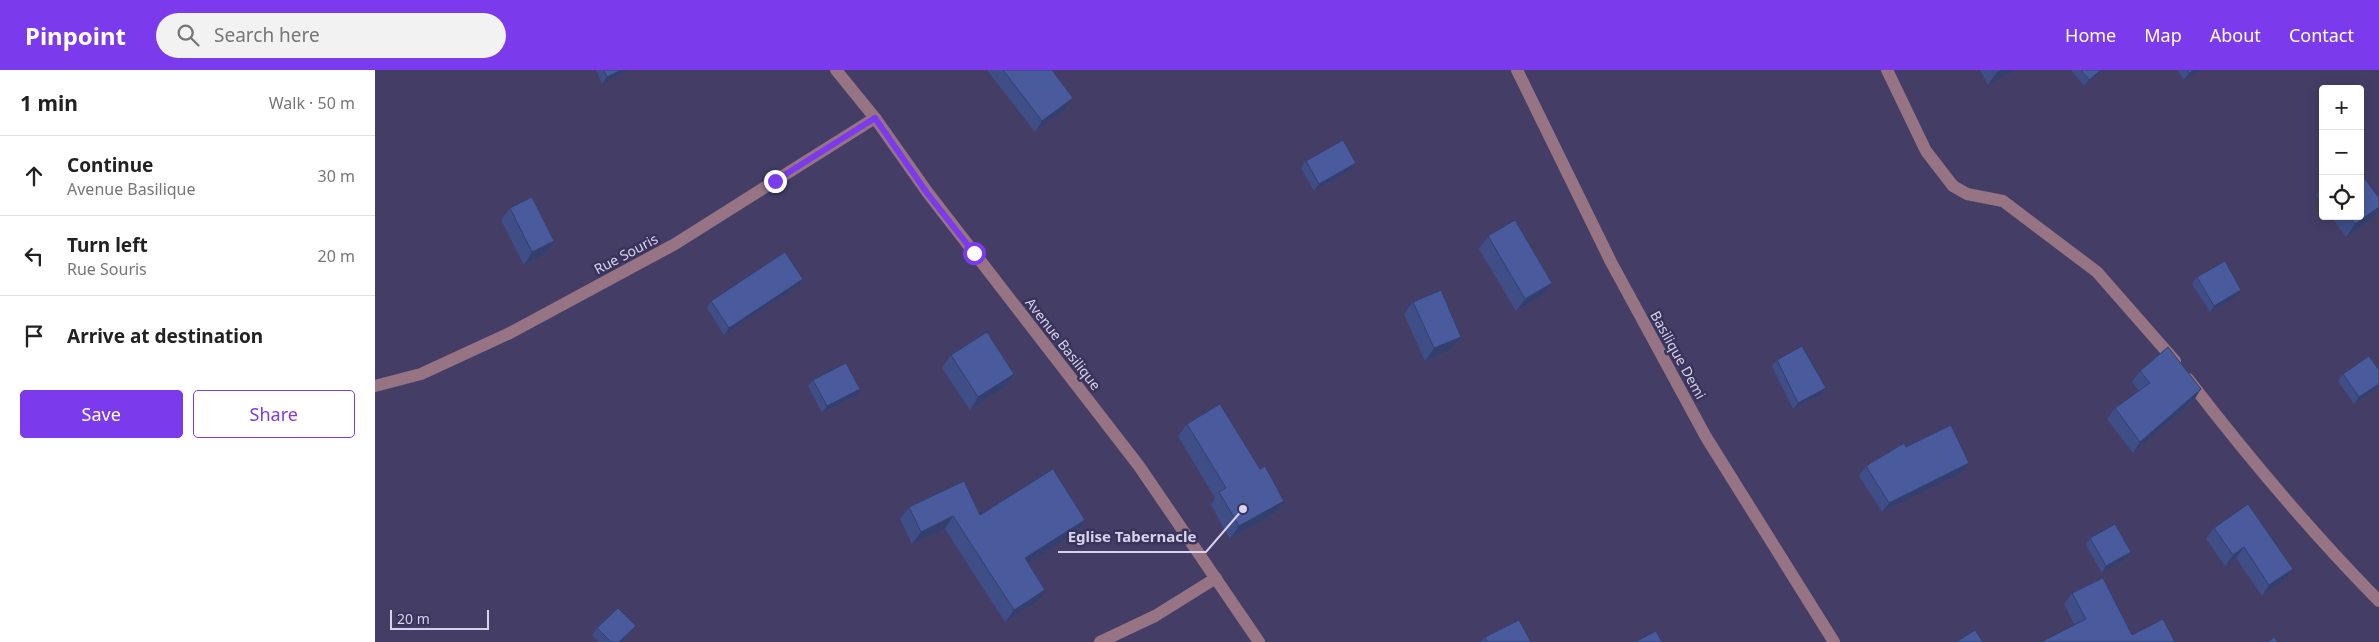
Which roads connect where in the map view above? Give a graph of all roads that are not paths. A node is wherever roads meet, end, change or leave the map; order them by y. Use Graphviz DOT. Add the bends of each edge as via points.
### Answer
graph roads {
  1 [pos="836,70"];
  2 [pos="1517,70"];
  3 [pos="1887,70"];
  4 [pos="875,118"];
  5 [pos="375,386"];
  6 [pos="1216,578"];
  7 [pos="2379,601"];
  8 [pos="1100,642"];
  9 [pos="1259,642"];
  10 [pos="1834,642"];
  1 -- 4 [label="street, Avenue Basilique"];
  2 -- 10 [label="street, Basilique Demi" via="1611,262 1706,437"];
  3 -- 7 [label="street" via="1926,151 1953,186 1967,194 2003,201 2097,272 2158,340 2245,453 2324,545"];
  4 -- 5 [label="street, Rue Souris" via="675,244 510,333 421,374"];
  4 -- 6 [label="street, Avenue Basilique" via="927,193 1139,466"];
  6 -- 8 [label="street" via="1155,616"];
  6 -- 9 [label="street, Avenue Basilique"];
}
